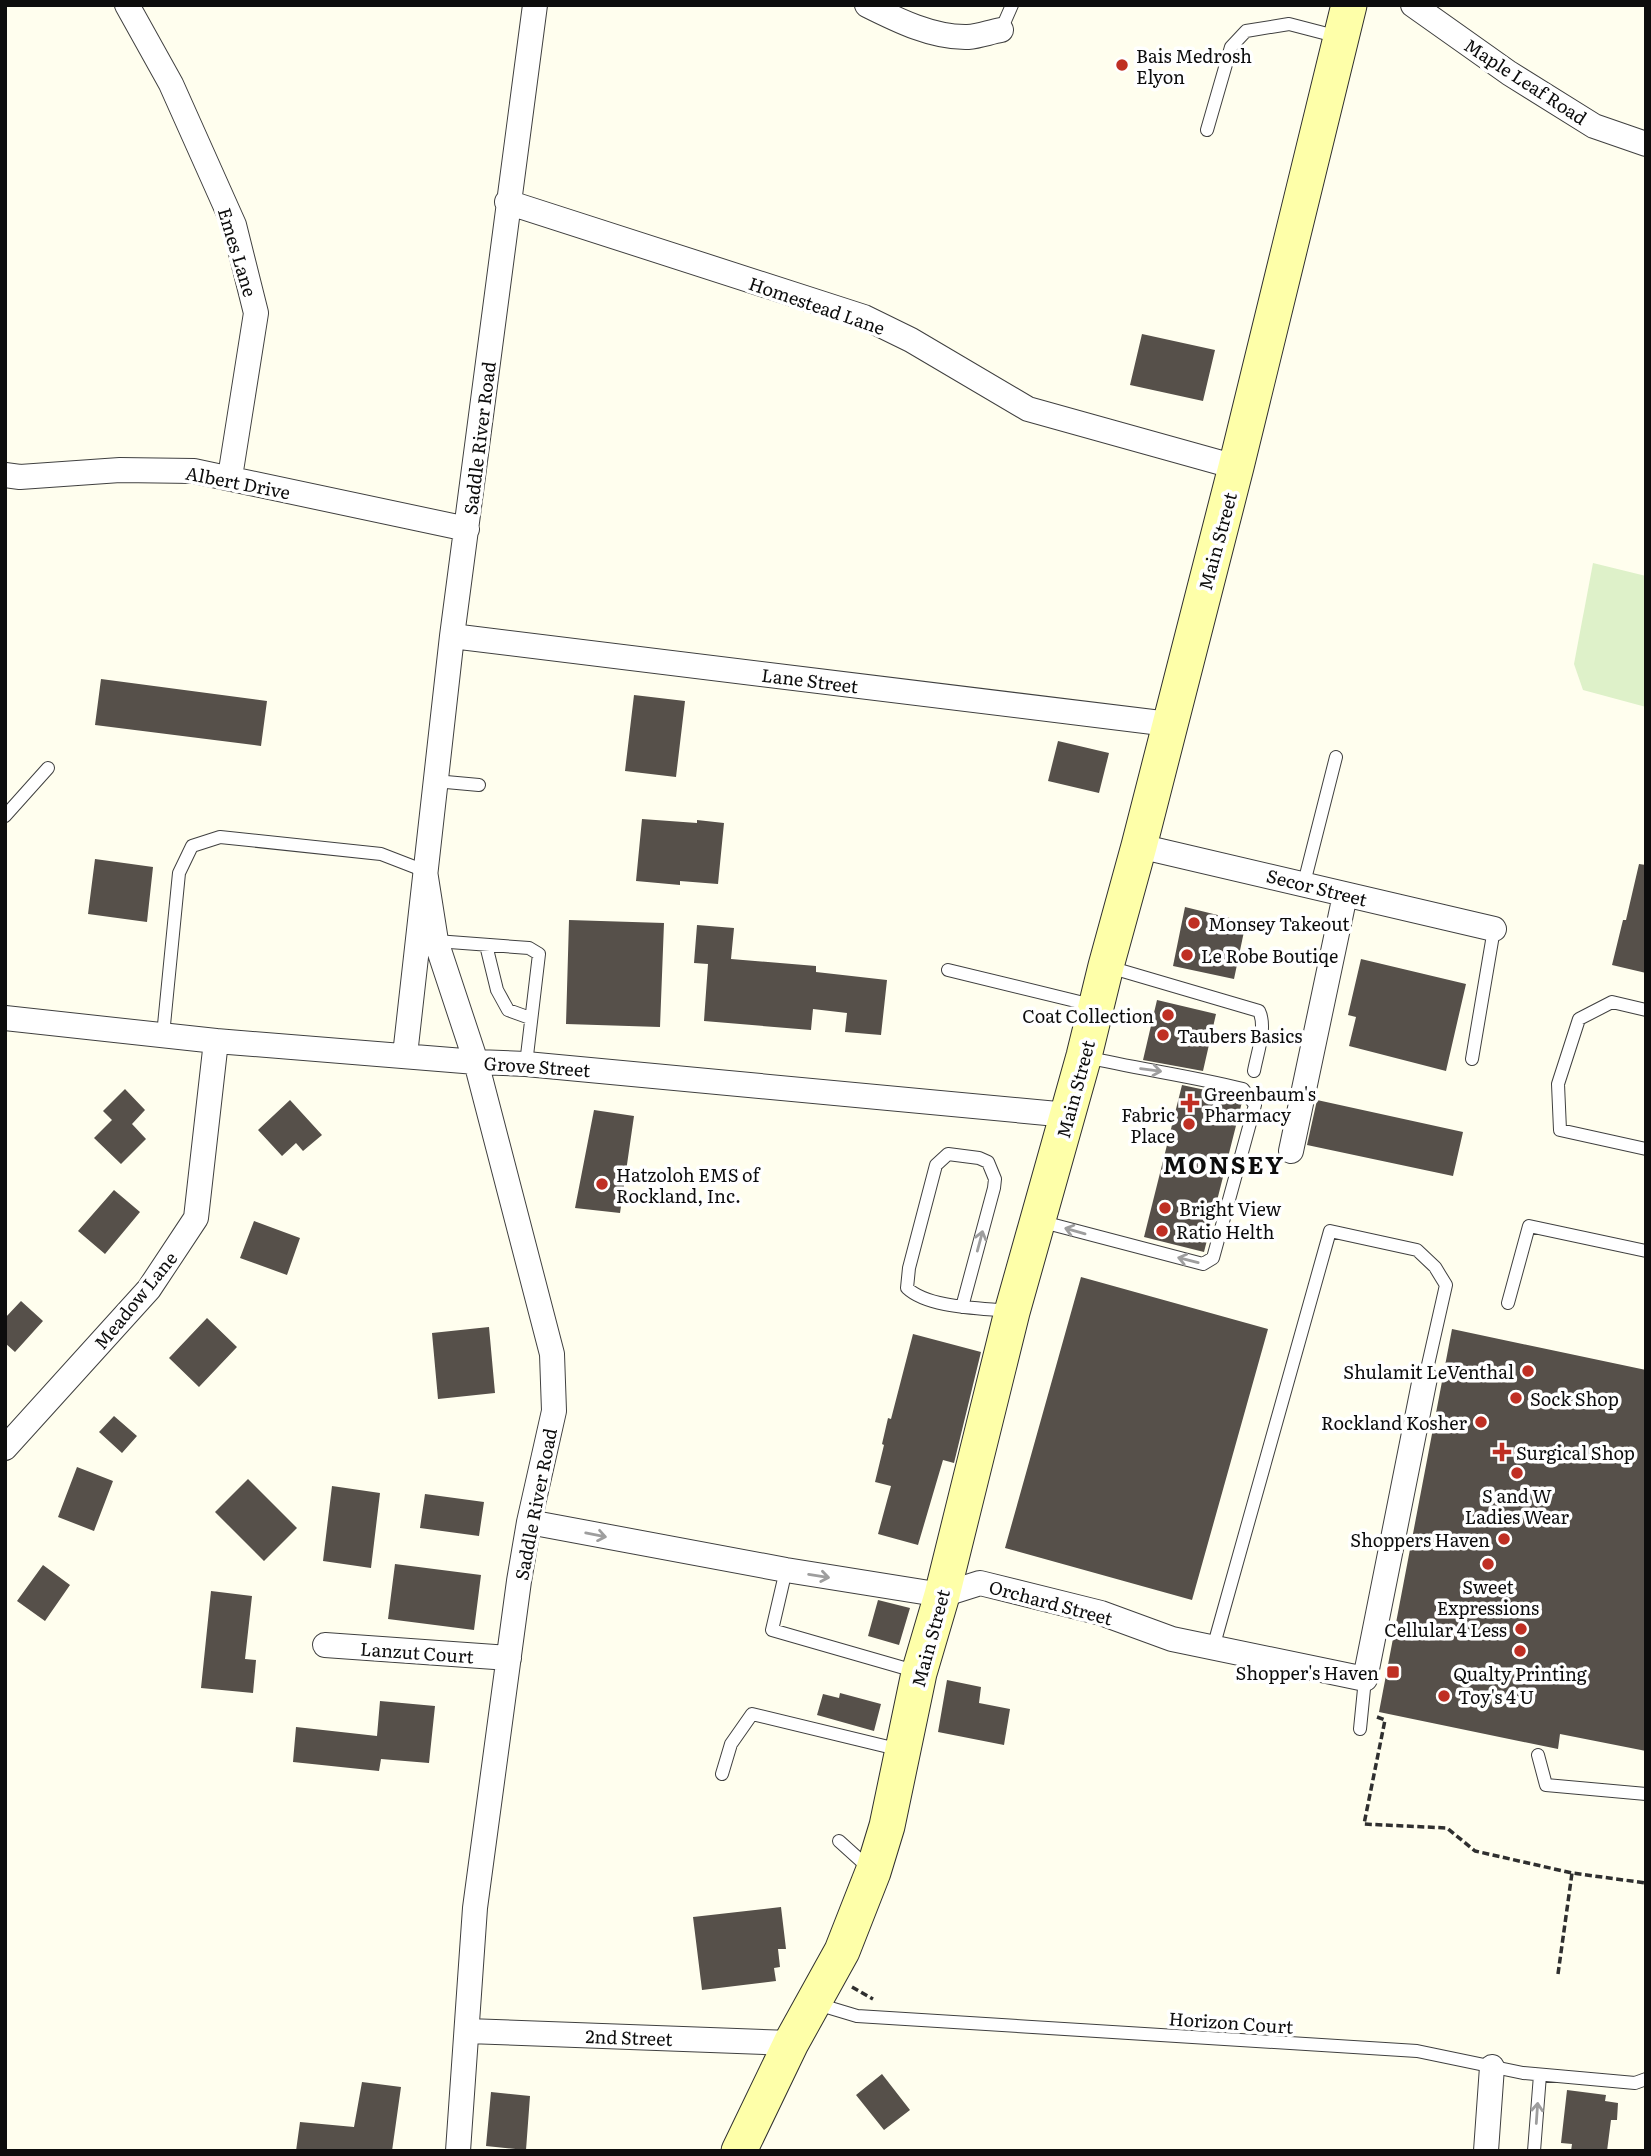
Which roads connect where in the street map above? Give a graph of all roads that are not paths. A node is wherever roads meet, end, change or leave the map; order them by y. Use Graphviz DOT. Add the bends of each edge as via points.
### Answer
graph roads {
  1 [pos="127,5"];
  2 [pos="535,5"];
  3 [pos="867,5"];
  4 [pos="1012,5"];
  5 [pos="1413,5"];
  6 [pos="1344,21"];
  7 [pos="1001,30"];
  8 [pos="1207,130"];
  9 [pos="1646,144"];
  10 [pos="507,202"];
  11 [pos="1236,467"];
  12 [pos="5,475"];
  13 [pos="230,477"];
  14 [pos="467,529"];
  15 [pos="452,636"];
  16 [pos="1169,724"];
  17 [pos="1336,758"];
  18 [pos="48,768"];
  19 [pos="435,781"];
  20 [pos="479,785"];
  21 [pos="5,816"];
  22 [pos="1139,846"];
  23 [pos="425,871"];
  24 [pos="1304,883"];
  25 [pos="1345,895"];
  26 [pos="1494,929"];
  27 [pos="436,942"];
  28 [pos="486,946"];
  29 [pos="1106,966"];
  30 [pos="948,970"];
  31 [pos="1096,1006"];
  32 [pos="1646,1010"];
  33 [pos="5,1018"];
  34 [pos="530,1018"];
  35 [pos="163,1035"];
  36 [pos="216,1041"];
  37 [pos="405,1055"];
  38 [pos="1084,1056"];
  39 [pos="1472,1059"];
  40 [pos="476,1062"];
  41 [pos="526,1064"];
  42 [pos="1254,1071"];
  43 [pos="1068,1115"];
  44 [pos="1646,1149"];
  45 [pos="1291,1150"];
  46 [pos="1039,1221"];
  47 [pos="1646,1251"];
  48 [pos="1508,1303"];
  49 [pos="962,1307"];
  50 [pos="1012,1312"];
  51 [pos="1425,1378"];
  52 [pos="5,1448"];
  53 [pos="529,1522"];
  54 [pos="786,1570"];
  55 [pos="942,1595"];
  56 [pos="325,1645"];
  57 [pos="1213,1648"];
  58 [pos="509,1658"];
  59 [pos="919,1673"];
  60 [pos="1365,1679"];
  61 [pos="1360,1729"];
  62 [pos="902,1750"];
  63 [pos="1538,1755"];
  64 [pos="722,1774"];
  65 [pos="1646,1794"];
  66 [pos="839,1842"];
  67 [pos="873,1872"];
  68 [pos="821,1988"];
  69 [pos="467,2031"];
  70 [pos="791,2043"];
  71 [pos="1492,2067"];
  72 [pos="1539,2074"];
  73 [pos="1646,2079"];
  74 [pos="458,2151"];
  75 [pos="738,2151"];
  76 [pos="1486,2151"];
  77 [pos="1534,2151"];
  1 -- 13 [label="street, Emes Lane" via="172,84 234,225 256,313"];
  2 -- 10 [label="street, Saddle River Road"];
  3 -- 7 [label="street" via="935,33 968,37"];
  4 -- 7 [label="lane"];
  5 -- 9 [label="street, Maple Leaf Road" via="1594,126"];
  6 -- 8 [label="lane" via="1246,32 1231,47"];
  6 -- 11 [label="main road, Main Street"];
  10 -- 11 [label="street, Homestead Lane" via="864,317 1028,409"];
  10 -- 14 [label="street, Saddle River Road"];
  11 -- 16 [label="main road, Main Street"];
  12 -- 13 [label="street, Albert Drive" via="120,470 194,471"];
  13 -- 14 [label="street, Albert Drive"];
  14 -- 15 [label="street, Saddle River Road"];
  15 -- 16 [label="street, Lane Street"];
  15 -- 19 [label="street, Saddle River Road"];
  16 -- 22 [label="main road, Main Street"];
  17 -- 24 [label="lane"];
  18 -- 21 [label="lane"];
  19 -- 20 [label="lane"];
  19 -- 23 [label="street, Saddle River Road"];
  22 -- 24 [label="street, Secor Street"];
  22 -- 29 [label="main road, Main Street"];
  23 -- 27 [label="street, Saddle River Road"];
  23 -- 35 [label="lane" via="381,854 300,845 220,837 192,846 179,873"];
  23 -- 37 [label="street, Saddle River Road"];
  24 -- 25 [label="street, Secor Street"];
  25 -- 26 [label="street, Secor Street"];
  25 -- 45 [label="street"];
  26 -- 39 [label="lane"];
  27 -- 28 [label="lane"];
  27 -- 40 [label="street, Saddle River Road"];
  28 -- 34 [label="lane" via="497,990 509,1010"];
  28 -- 34 [label="lane" via="529,948 539,954"];
  29 -- 31 [label="main road, Main Street"];
  29 -- 42 [label="lane" via="1259,1011 1262,1032"];
  30 -- 31 [label="lane"];
  31 -- 38 [label="main road, Main Street"];
  32 -- 44 [label="lane" via="1612,1002 1579,1019 1558,1084 1560,1130"];
  33 -- 35 [label="street, Grove Street"];
  34 -- 41 [label="lane"];
  35 -- 36 [label="street, Grove Street"];
  36 -- 37 [label="street, Grove Street"];
  36 -- 52 [label="street, Meadow Lane" via="196,1218 149,1289"];
  37 -- 40 [label="street, Grove Street"];
  38 -- 43 [label="main road, Main Street"];
  38 -- 46 [label="lane, one-way" via="1243,1089 1255,1105 1252,1118 1213,1258 1203,1264"];
  40 -- 41 [label="street, Grove Street"];
  40 -- 53 [label="street, Saddle River Road" via="552,1354 554,1411"];
  41 -- 43 [label="street, Grove Street"];
  43 -- 46 [label="main road, Main Street"];
  46 -- 50 [label="main road, Main Street"];
  47 -- 48 [label="lane" via="1529,1226"];
  49 -- 49 [label="lane, one-way" via="995,1179 988,1162 948,1154 936,1165 907,1288 915,1296"];
  49 -- 50 [label="lane"];
  50 -- 55 [label="main road, Main Street"];
  51 -- 57 [label="lane" via="1446,1285 1435,1267 1417,1250 1330,1230"];
  51 -- 60 [label="street"];
  53 -- 54 [label="street, Orchard Street, one-way"];
  53 -- 58 [label="street, Saddle River Road"];
  54 -- 55 [label="street, Orchard Street, one-way"];
  54 -- 59 [label="lane" via="772,1630"];
  55 -- 57 [label="street, Orchard Street" via="980,1583 1101,1613 1172,1639"];
  55 -- 59 [label="main road, Main Street"];
  56 -- 58 [label="street, Lanzut Court"];
  57 -- 60 [label="street, Orchard Street"];
  58 -- 69 [label="street, Saddle River Road" via="475,1908"];
  59 -- 62 [label="main road, Main Street"];
  60 -- 61 [label="lane"];
  62 -- 64 [label="lane" via="751,1714 731,1744"];
  62 -- 67 [label="main road, Main Street"];
  63 -- 65 [label="lane" via="1546,1785"];
  66 -- 67 [label="lane"];
  67 -- 68 [label="main road, Main Street" via="842,1951"];
  68 -- 70 [label="main road, Main Street"];
  68 -- 71 [label="lane, Horizon Court" via="857,2016 1417,2051"];
  69 -- 70 [label="street, 2nd Street"];
  69 -- 74 [label="street, Saddle River Road"];
  70 -- 75 [label="main road, Main Street"];
  71 -- 72 [label="lane, Horizon Court"];
  71 -- 76 [label="street"];
  72 -- 73 [label="lane, Horizon Court" via="1635,2083"];
  77 -- 72 [label="lane, one-way"];
}
